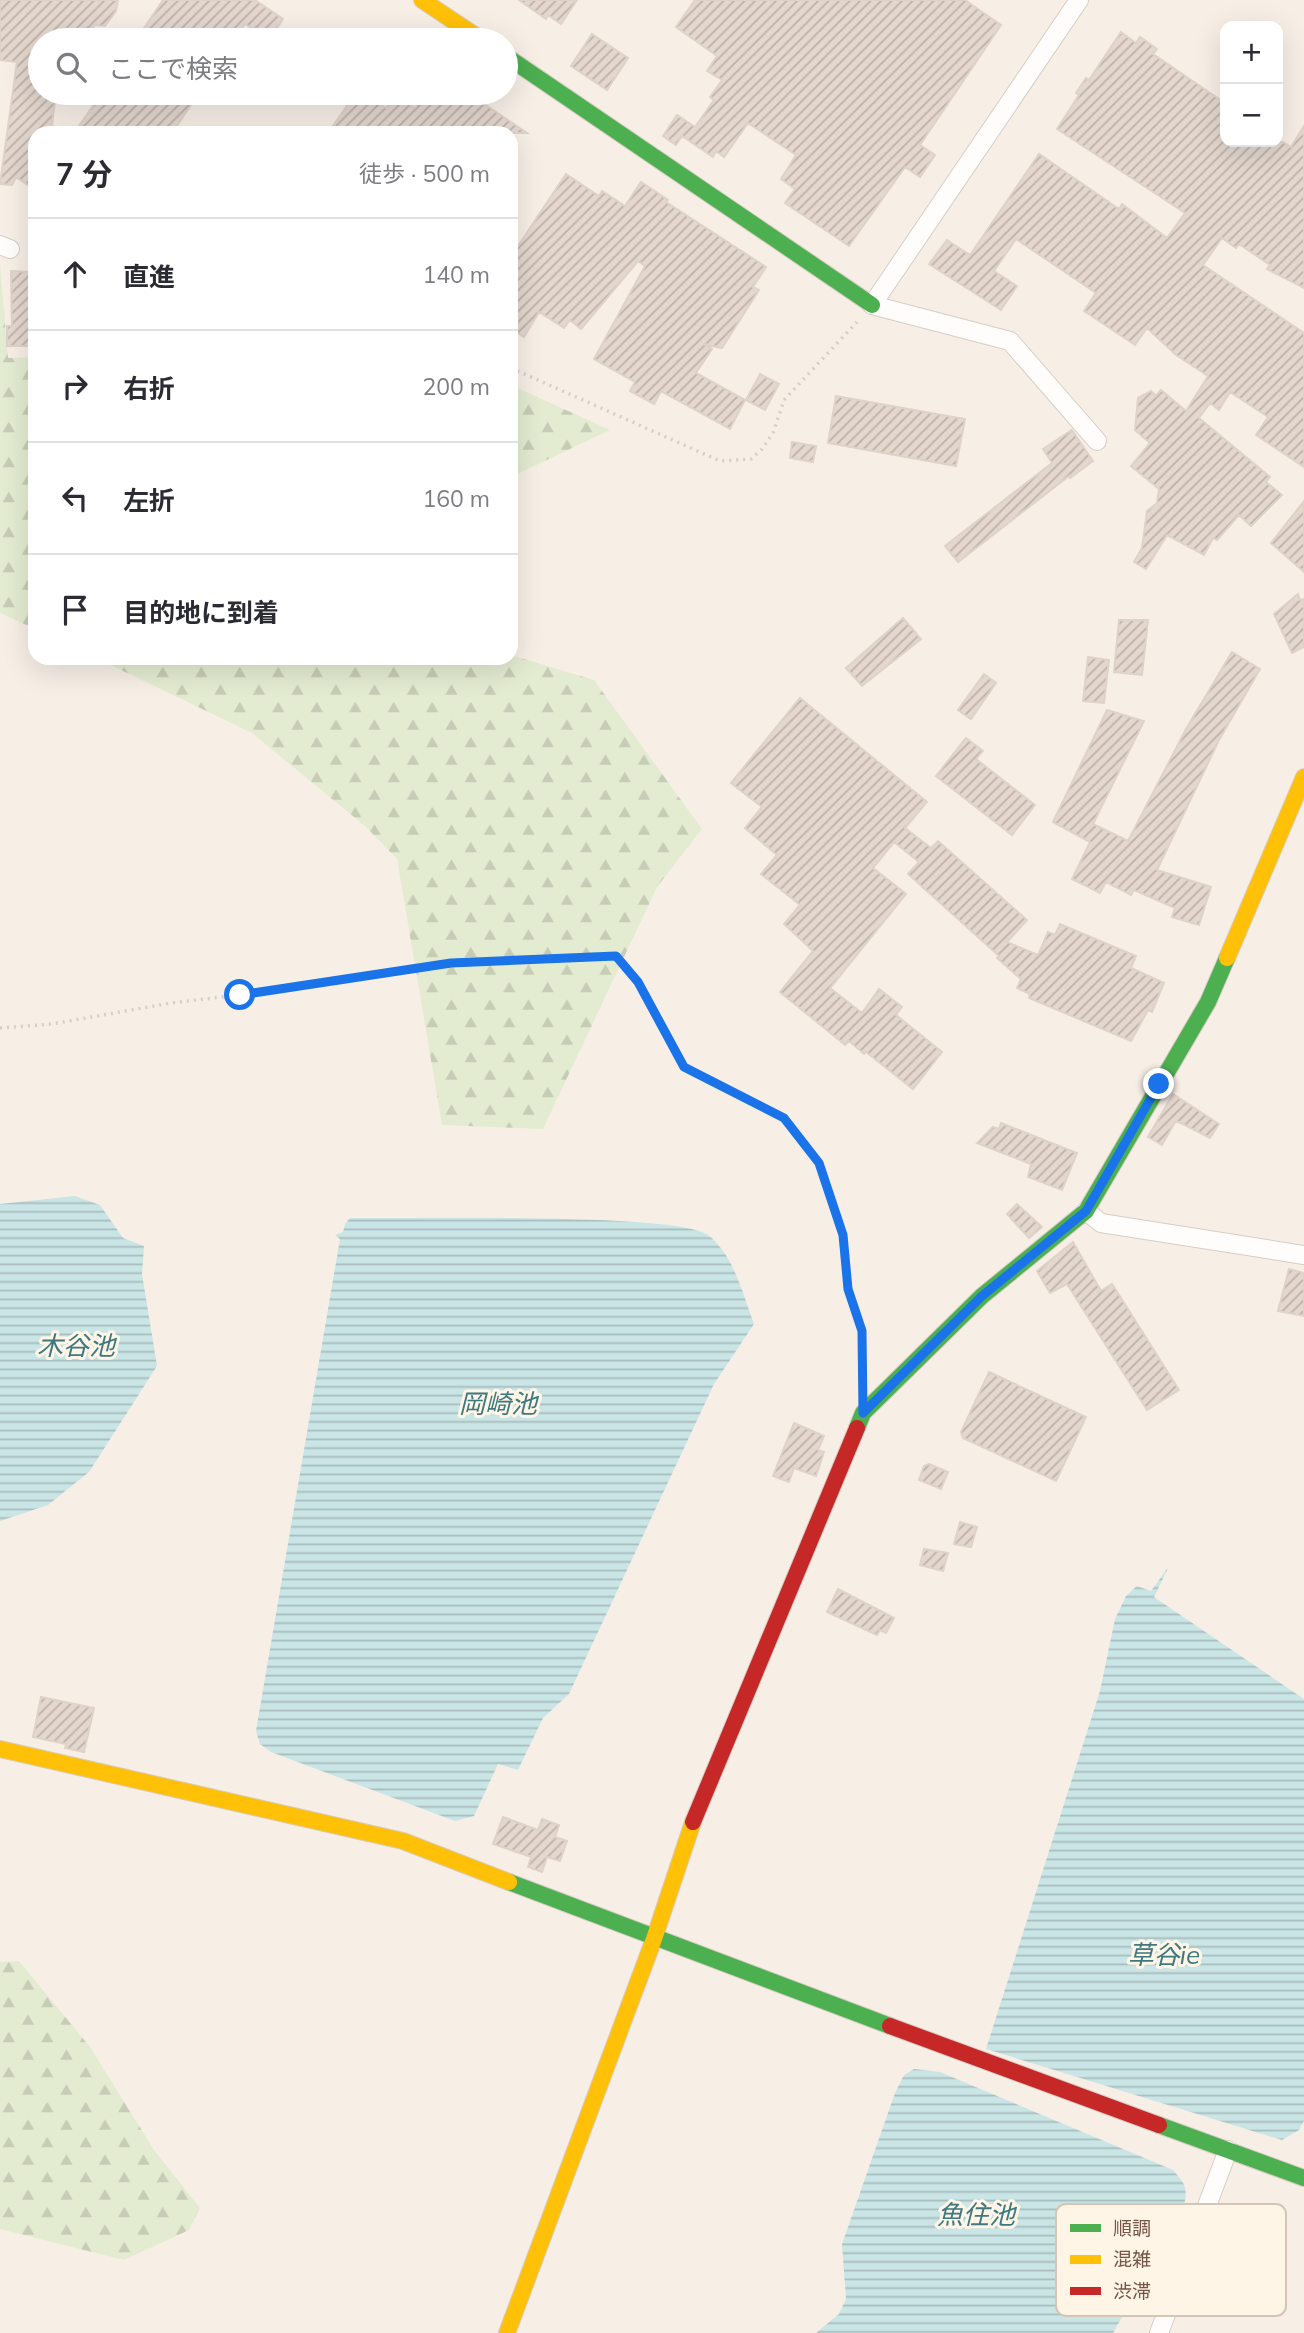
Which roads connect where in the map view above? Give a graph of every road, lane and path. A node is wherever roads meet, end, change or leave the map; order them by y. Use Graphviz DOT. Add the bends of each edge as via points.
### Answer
graph roads {
  1 [pos="422,0"];
  2 [pos="1079,0"];
  3 [pos="464,28"];
  4 [pos="518,64"];
  5 [pos="872,305"];
  6 [pos="518,371"];
  7 [pos="1097,440"];
  8 [pos="1304,777"];
  9 [pos="0,1028"];
  10 [pos="1086,1211"];
  11 [pos="1304,1255"];
  12 [pos="863,1413"];
  13 [pos="0,1749"];
  14 [pos="654,1940"];
  15 [pos="1228,2150"];
  16 [pos="1304,2178"];
  17 [pos="1207,2204"];
  18 [pos="1165,2316"];
  19 [pos="507,2333"];
  20 [pos="1158,2333"];
  1 -- 3 [label="street"];
  2 -- 5 [label="street"];
  4 -- 5 [label="street"];
  5 -- 6 [label="path" via="785,400 773,433 751,459 720,461"];
  5 -- 7 [label="street" via="1010,341"];
  8 -- 10 [label="street" via="1208,1002"];
  9 -- 12 [label="path" via="451,963 616,956 638,982 684,1067 784,1118 819,1163 843,1235 848,1289 862,1331"];
  10 -- 11 [label="street" via="1101,1223"];
  10 -- 12 [label="street" via="982,1296"];
  12 -- 14 [label="street" via="694,1818"];
  13 -- 14 [label="street" via="403,1841"];
  14 -- 15 [label="street"];
  14 -- 19 [label="street"];
  15 -- 16 [label="street"];
  15 -- 17 [label="street"];
  18 -- 20 [label="street"];
}
